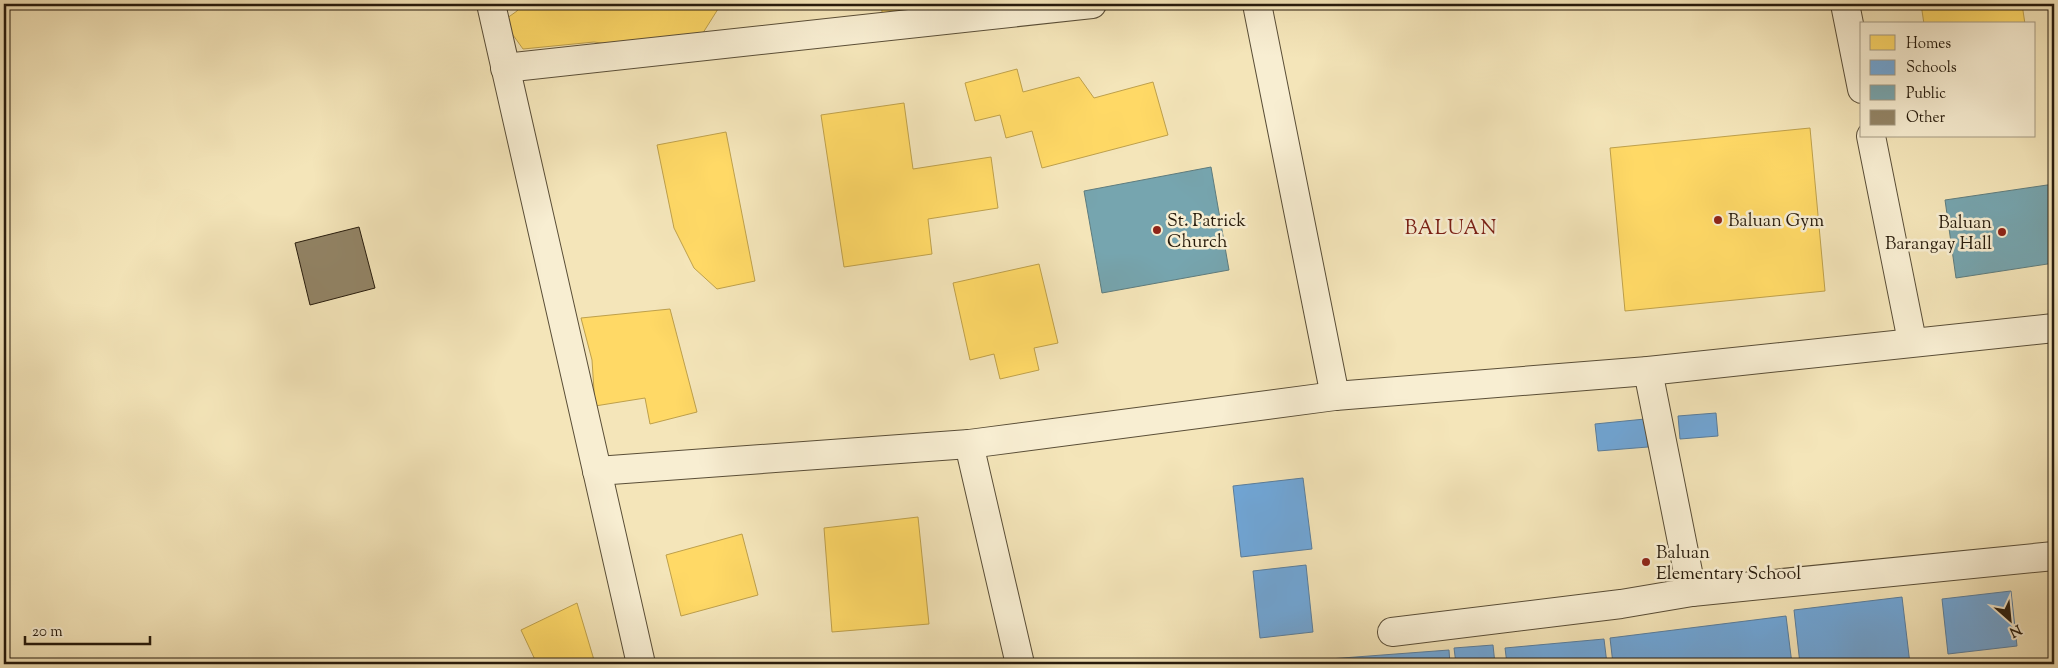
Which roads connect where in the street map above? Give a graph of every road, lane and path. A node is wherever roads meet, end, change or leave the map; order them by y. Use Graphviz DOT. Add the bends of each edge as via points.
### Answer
graph roads {
  1 [pos="491,4"];
  2 [pos="1092,4"];
  3 [pos="1257,4"];
  4 [pos="1845,4"];
  5 [pos="506,68"];
  6 [pos="1860,79"];
  7 [pos="1871,138"];
  8 [pos="2054,328"];
  9 [pos="1912,342"];
  10 [pos="1648,371"];
  11 [pos="1335,396"];
  12 [pos="969,444"];
  13 [pos="597,471"];
  14 [pos="2054,556"];
  15 [pos="1692,592"];
  16 [pos="1392,632"];
  17 [pos="641,664"];
  18 [pos="1020,664"];
  1 -- 5 [label="street"];
  2 -- 5 [label="street"];
  3 -- 11 [label="street"];
  4 -- 6 [label="street"];
  5 -- 13 [label="street"];
  7 -- 9 [label="street"];
  8 -- 9 [label="street"];
  9 -- 10 [label="street"];
  10 -- 11 [label="street"];
  10 -- 15 [label="street"];
  11 -- 12 [label="street"];
  12 -- 13 [label="street"];
  12 -- 18 [label="street"];
  13 -- 17 [label="street"];
  14 -- 15 [label="street"];
  15 -- 16 [label="street" via="1621,604"];
}
